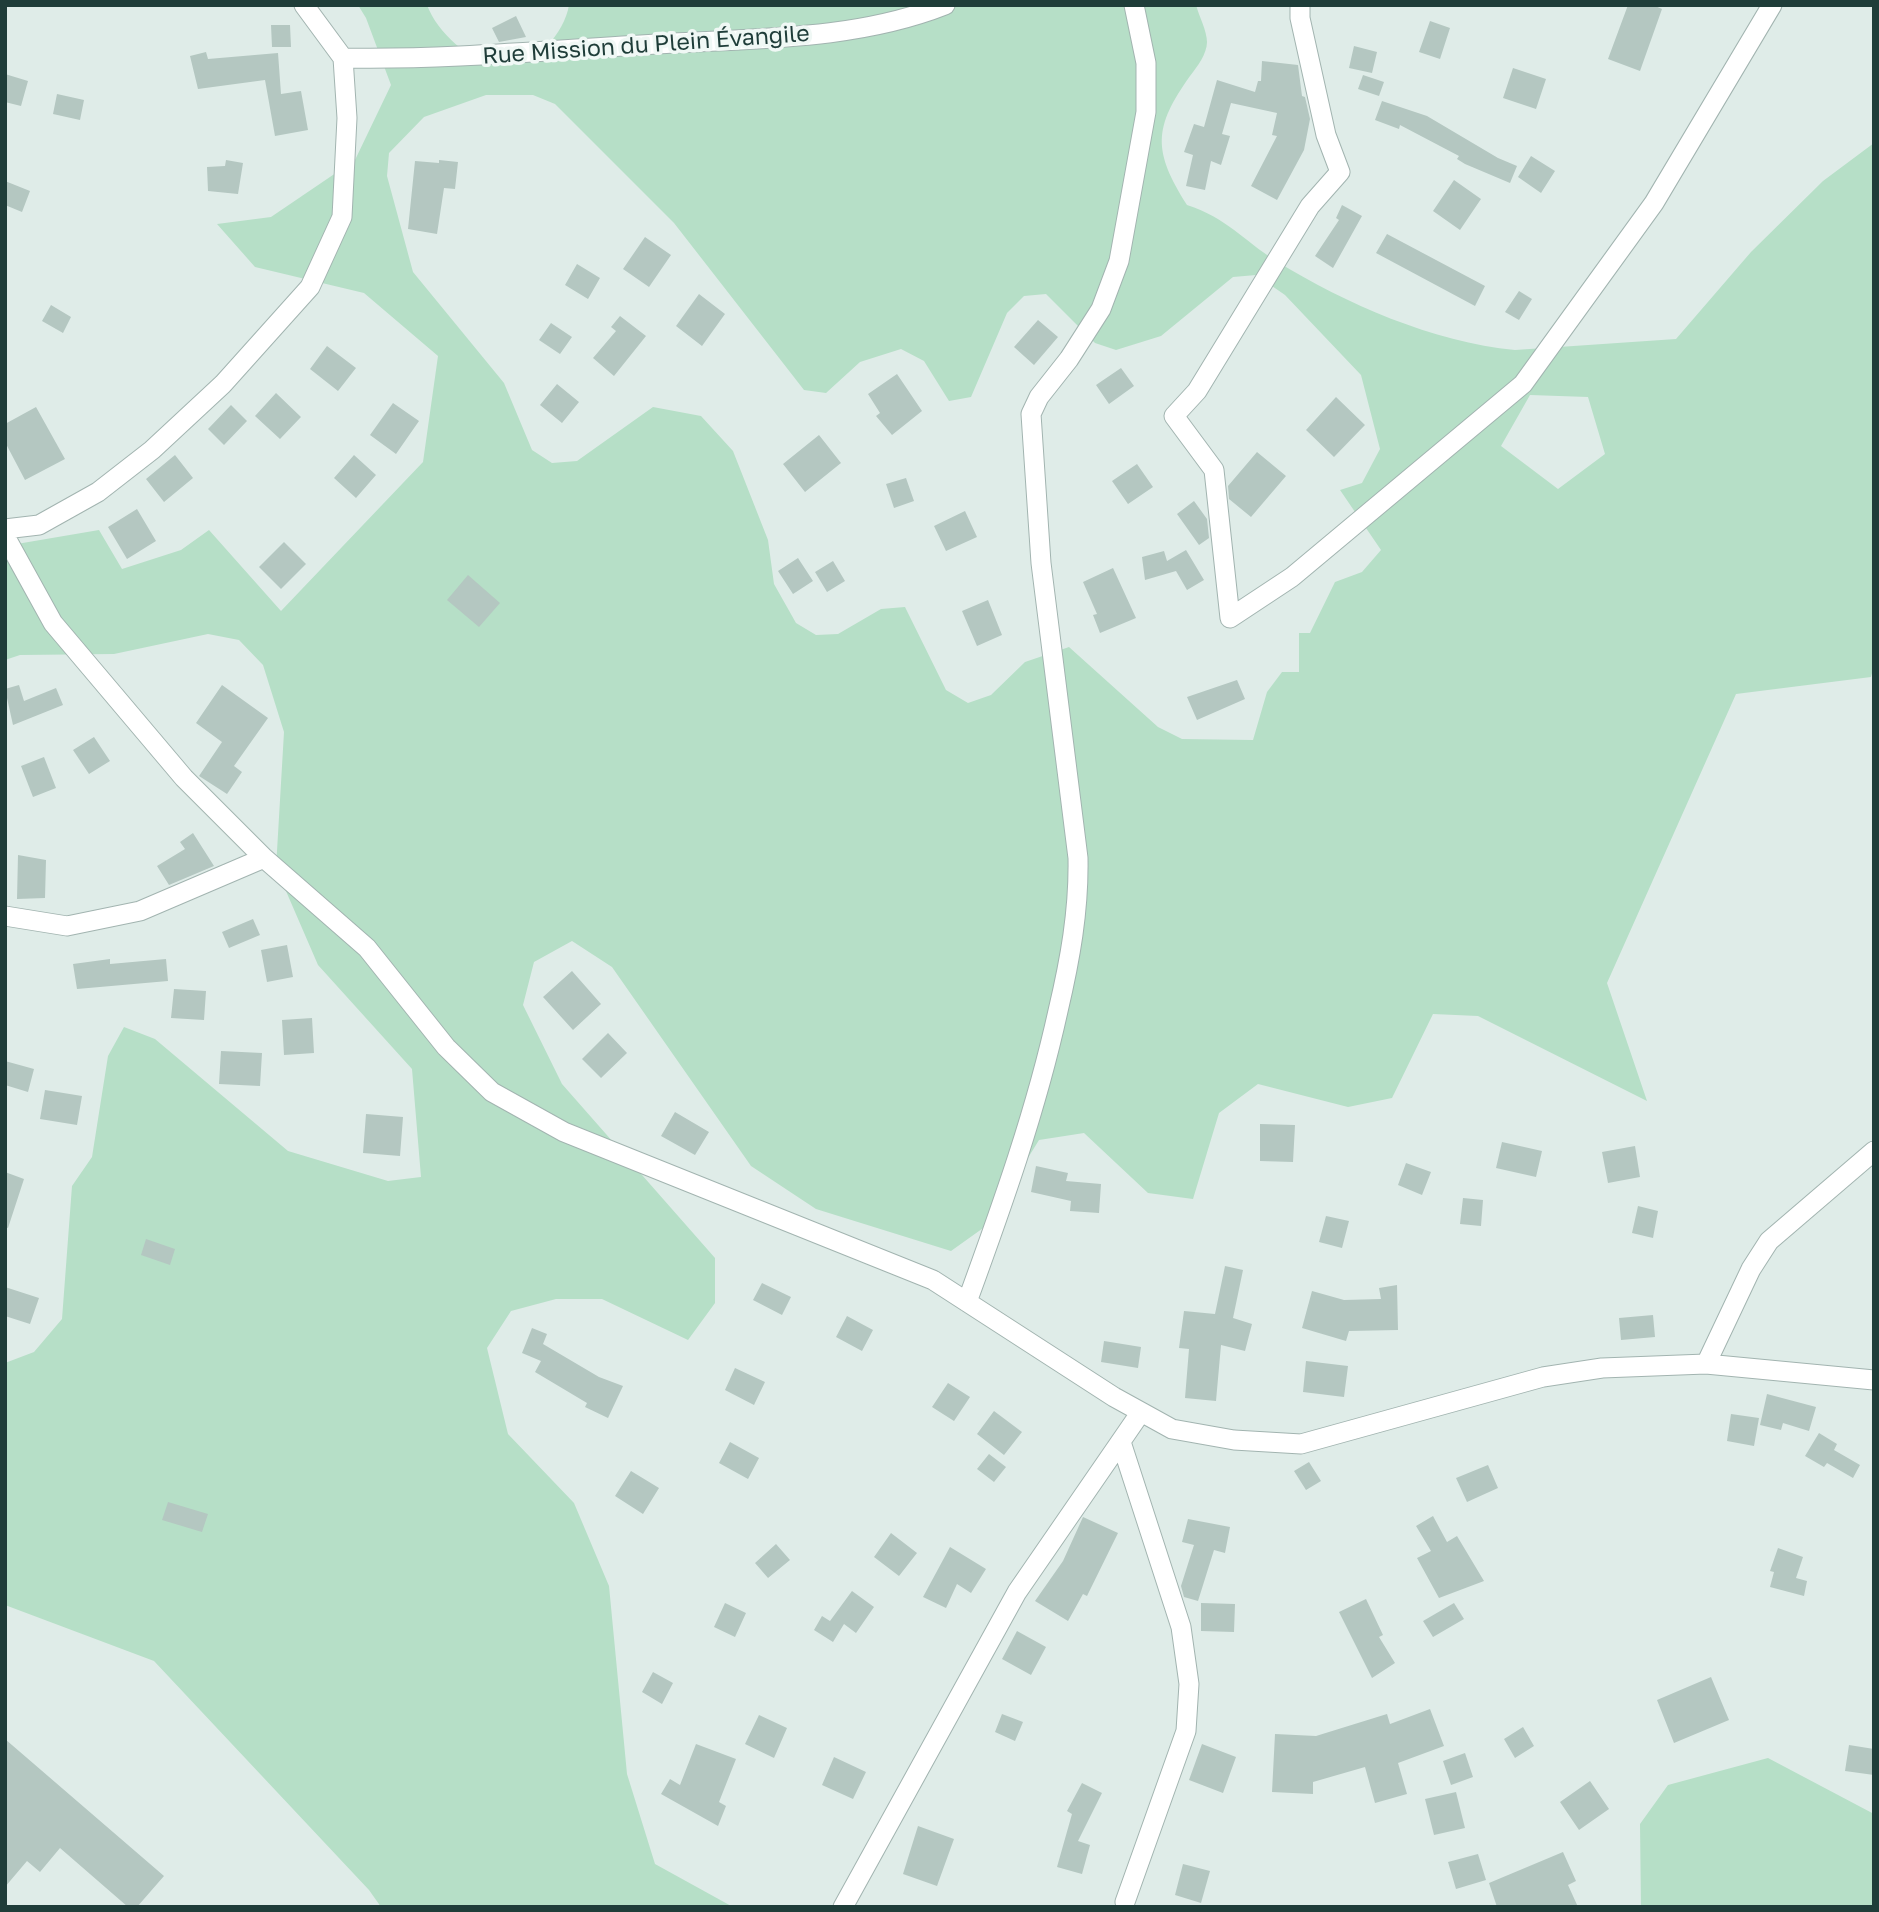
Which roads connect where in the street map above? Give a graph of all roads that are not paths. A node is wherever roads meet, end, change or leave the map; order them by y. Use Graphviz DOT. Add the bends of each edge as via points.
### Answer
graph roads {
  1 [pos="304,5"];
  2 [pos="945,5"];
  3 [pos="1134,5"];
  4 [pos="1300,5"];
  5 [pos="1772,5"];
  6 [pos="343,58"];
  7 [pos="5,529"];
  8 [pos="5,536"];
  9 [pos="264,858"];
  10 [pos="5,916"];
  11 [pos="1874,1151"];
  12 [pos="967,1302"];
  13 [pos="1706,1364"];
  14 [pos="1874,1380"];
  15 [pos="1142,1412"];
  16 [pos="1121,1442"];
  17 [pos="1125,1902"];
  18 [pos="842,1907"];
  1 -- 6 [label="street"];
  2 -- 6 [label="street, Rue Mission du Plein Évangile" via="838,33 512,55"];
  3 -- 12 [label="street" via="1146,63 1146,112 1119,261 1101,309 1031,414 1041,563 1078,858 1079,901 1050,1047 1025,1142"];
  4 -- 5 [label="street" via="1326,135 1340,172 1310,206 1197,391 1174,416 1214,470 1230,618 1292,577 1523,384 1654,203"];
  6 -- 7 [label="street" via="347,118 342,217 310,287 222,384 152,450 98,492 39,525"];
  8 -- 9 [label="street" via="53,624 184,778"];
  9 -- 10 [label="street" via="140,911 67,926"];
  9 -- 12 [label="street" via="368,948 446,1047 492,1092 564,1132 898,1265"];
  11 -- 13 [label="street" via="1769,1241"];
  12 -- 15 [label="street"];
  13 -- 14 [label="street"];
  13 -- 15 [label="street" via="1602,1368 1543,1377 1301,1444 1234,1440 1172,1429"];
  15 -- 16 [label="street"];
  16 -- 17 [label="street" via="1181,1627 1189,1684 1186,1731"];
  16 -- 18 [label="street" via="1017,1592"];
}
